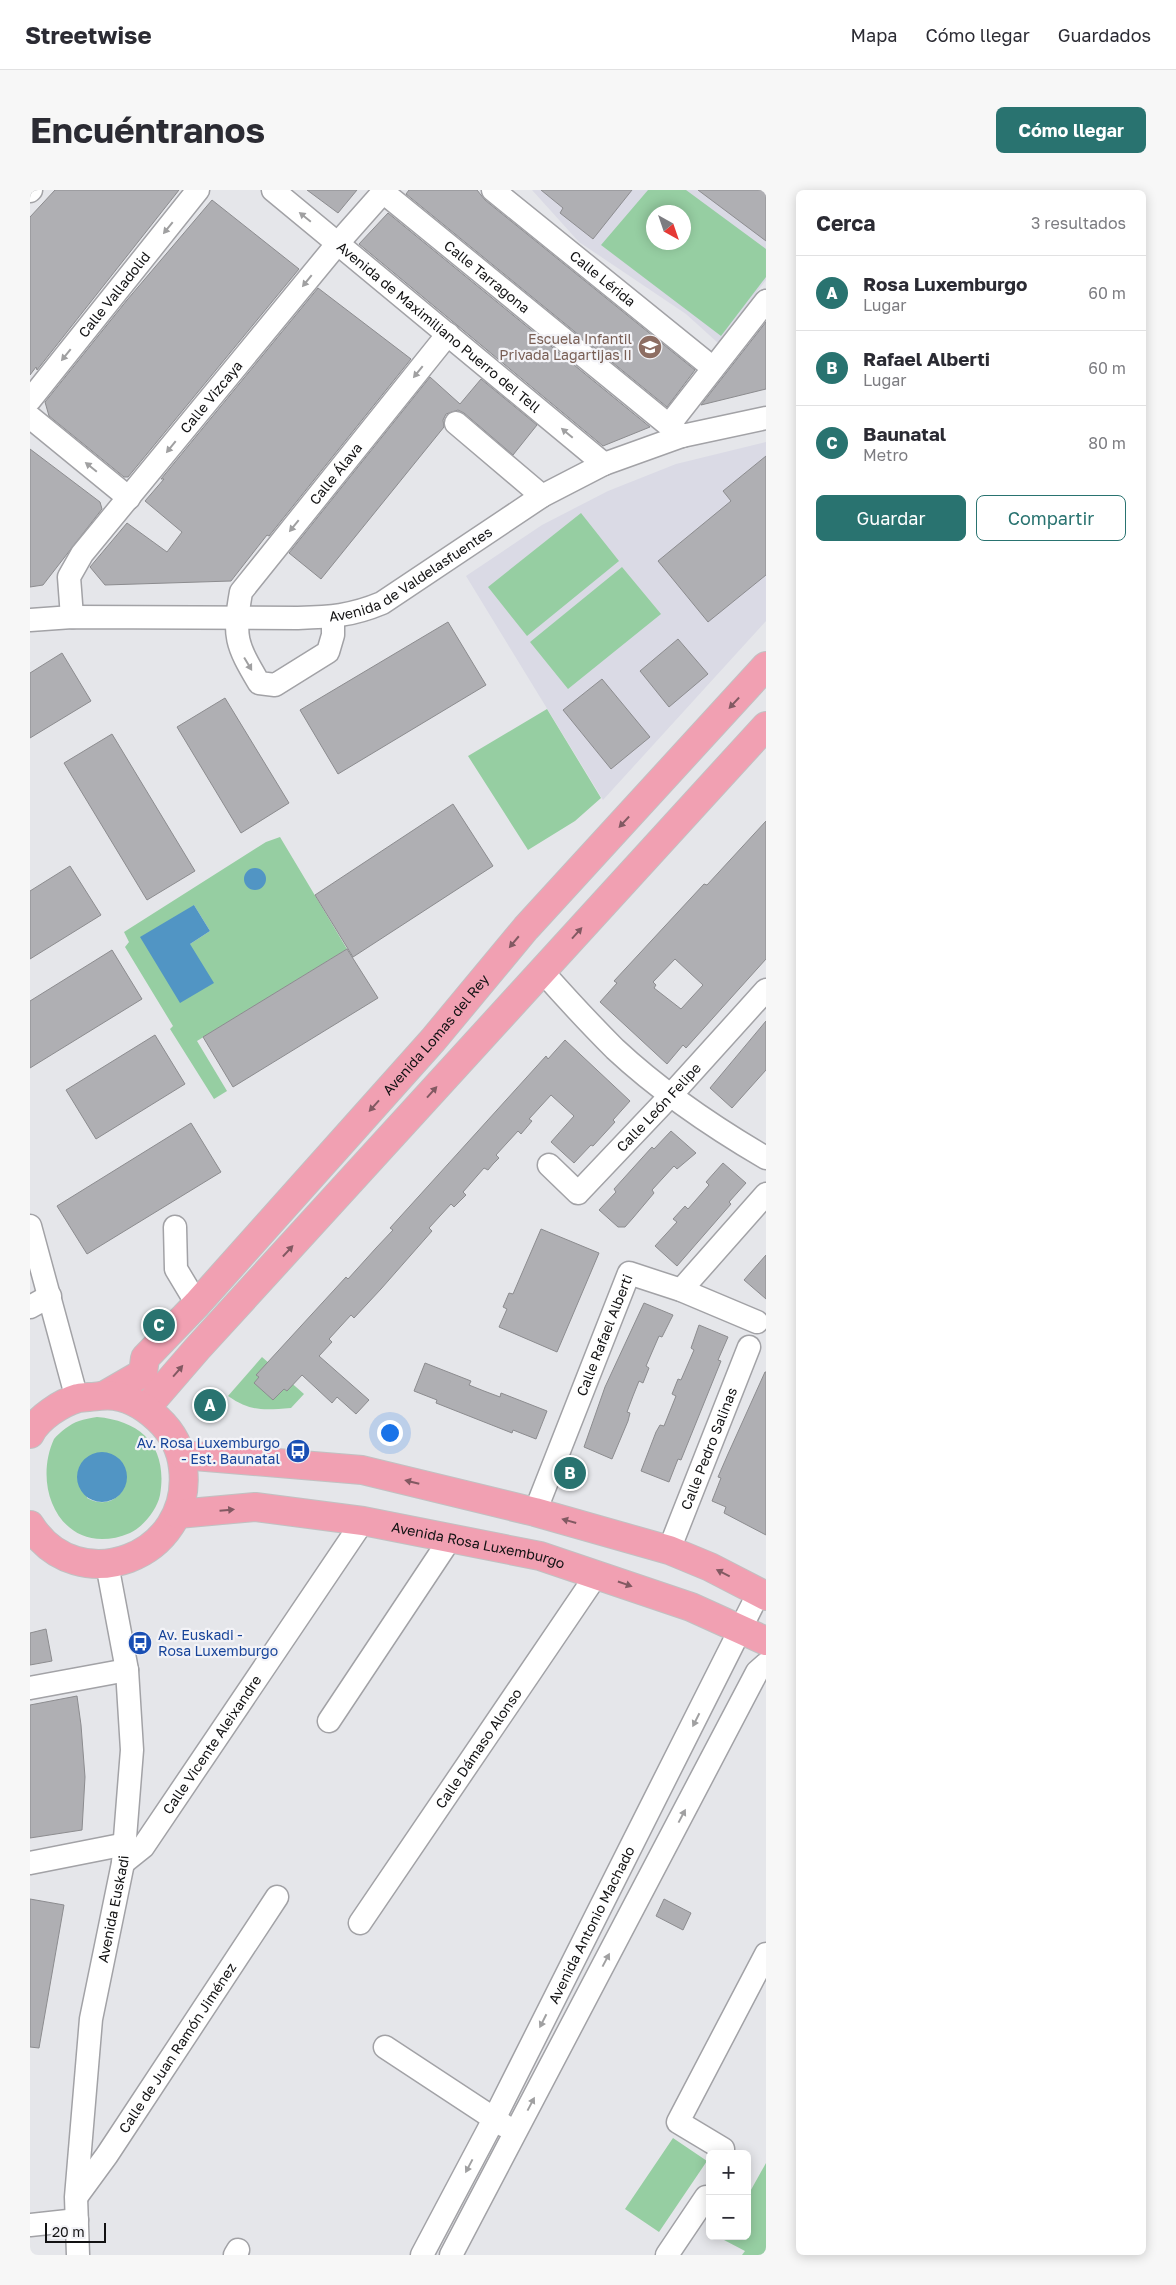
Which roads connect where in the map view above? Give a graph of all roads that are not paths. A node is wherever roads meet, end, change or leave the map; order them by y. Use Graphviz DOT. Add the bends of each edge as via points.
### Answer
graph roads {
  1 [pos="198,190"];
  2 [pos="273,190"];
  3 [pos="493,190"];
  4 [pos="384,191"];
  5 [pos="338,244"];
  6 [pos="766,301"];
  7 [pos="448,334"];
  8 [pos="713,368"];
  9 [pos="30,400"];
  10 [pos="30,417"];
  11 [pos="766,418"];
  12 [pos="456,423"];
  13 [pos="675,431"];
  14 [pos="604,464"];
  15 [pos="542,496"];
  16 [pos="129,498"];
  17 [pos="72,617"];
  18 [pos="333,617"];
  19 [pos="236,618"];
  20 [pos="30,620"];
  21 [pos="766,666"];
  22 [pos="766,726"];
  23 [pos="542,971"];
  24 [pos="766,990"];
  25 [pos="671,1096"];
  26 [pos="766,1158"];
  27 [pos="549,1165"];
  28 [pos="766,1194"];
  29 [pos="30,1226"];
  30 [pos="175,1227"];
  31 [pos="681,1290"];
  32 [pos="50,1296"];
  33 [pos="197,1304"];
  34 [pos="30,1308"];
  35 [pos="757,1322"];
  36 [pos="749,1348"];
  37 [pos="105,1395"];
  38 [pos="77,1399"];
  39 [pos="146,1408"];
  40 [pos="30,1434"];
  41 [pos="182,1455"];
  42 [pos="535,1512"];
  43 [pos="178,1514"];
  44 [pos="363,1521"];
  45 [pos="30,1525"];
  46 [pos="450,1538"];
  47 [pos="669,1550"];
  48 [pos="107,1564"];
  49 [pos="597,1574"];
  50 [pos="763,1594"];
  51 [pos="740,1630"];
  52 [pos="766,1641"];
  53 [pos="766,1664"];
  54 [pos="127,1670"];
  55 [pos="30,1688"];
  56 [pos="711,1690"];
  57 [pos="743,1700"];
  58 [pos="329,1722"];
  59 [pos="124,1854"];
  60 [pos="30,1863"];
  61 [pos="277,1898"];
  62 [pos="360,1923"];
  63 [pos="766,1954"];
  64 [pos="385,2048"];
  65 [pos="494,2119"];
  66 [pos="515,2133"];
  67 [pos="723,2149"];
  68 [pos="76,2197"];
  69 [pos="706,2197"];
  70 [pos="77,2220"];
  71 [pos="30,2225"];
  72 [pos="78,2255"];
  73 [pos="422,2255"];
  74 [pos="451,2255"];
  75 [pos="667,2255"];
  1 -- 9 [label="street, Calle Valladolid, one-way"];
  5 -- 2 [label="street, Avenida de Maximiliano Puerro del Tell, one-way"];
  3 -- 8 [label="street, Calle Lérida"];
  4 -- 5 [label="street, Calle Vizcaya"];
  4 -- 13 [label="street, Calle Tarragona"];
  5 -- 7 [label="street, Avenida de Maximiliano Puerro del Tell"];
  5 -- 16 [label="street, Calle Vizcaya, one-way"];
  6 -- 8 [label="street"];
  14 -- 7 [label="street, Avenida de Maximiliano Puerro del Tell, one-way"];
  7 -- 19 [label="street, Calle Álava, one-way" via="241,592"];
  8 -- 13 [label="street"];
  16 -- 10 [label="street, one-way"];
  11 -- 13 [label="street, Avenida de Valdelasfuentes"];
  12 -- 15 [label="street"];
  13 -- 14 [label="street, Avenida de Valdelasfuentes"];
  14 -- 15 [label="street, Avenida de Valdelasfuentes"];
  15 -- 18 [label="street, Avenida de Valdelasfuentes" via="382,603 358,613"];
  16 -- 17 [label="street, Calle Vizcaya" via="82,554 69,577"];
  17 -- 19 [label="street, Avenida de Valdelasfuentes"];
  17 -- 20 [label="street, Avenida de Valdelasfuentes"];
  18 -- 19 [label="street, Avenida de Valdelasfuentes"];
  19 -- 18 [label="street, Calle Álava, one-way" via="240,649 259,683 275,685 328,652 334,629"];
  21 -- 33 [label="main road, Avenida Lomas del Rey, one-way" via="526,928 433,1040"];
  23 -- 22 [label="main road, one-way"];
  23 -- 25 [label="street" via="616,1050"];
  39 -- 23 [label="main road, one-way"];
  24 -- 25 [label="street, Calle León Felipe"];
  25 -- 26 [label="street"];
  25 -- 27 [label="street, Calle León Felipe" via="578,1193"];
  28 -- 31 [label="street"];
  29 -- 32 [label="street"];
  30 -- 33 [label="street" via="176,1268"];
  31 -- 35 [label="street"];
  31 -- 42 [label="street, Calle Rafael Alberti" via="629,1273"];
  32 -- 34 [label="street"];
  32 -- 38 [label="street"];
  33 -- 37 [label="main road, Avenida Lomas del Rey" via="145,1358 143,1373"];
  36 -- 47 [label="street, Calle Pedro Salinas"];
  37 -- 38 [label="main road"];
  37 -- 39 [label="main road" via="126,1399"];
  38 -- 40 [label="main road" via="52,1411"];
  39 -- 41 [label="main road" via="168,1428"];
  42 -- 41 [label="main road, one-way" via="362,1470"];
  41 -- 43 [label="main road" via="185,1485"];
  47 -- 42 [label="main road, one-way"];
  43 -- 44 [label="main road, Avenida Rosa Luxemburgo, one-way" via="255,1507"];
  43 -- 48 [label="main road" via="161,1539 137,1556"];
  44 -- 46 [label="main road, Avenida Rosa Luxemburgo"];
  44 -- 59 [label="street, Calle Vicente Aleixandre" via="143,1847"];
  45 -- 48 [label="main road" via="37,1536 56,1552 81,1562"];
  46 -- 49 [label="main road, Avenida Rosa Luxemburgo" via="540,1556"];
  46 -- 58 [label="street"];
  50 -- 47 [label="main road, one-way"];
  48 -- 54 [label="street, Avenida Euskadi"];
  49 -- 51 [label="main road, Avenida Rosa Luxemburgo, one-way" via="691,1607"];
  49 -- 62 [label="street, Calle Dámaso Alonso"];
  50 -- 51 [label="street, Avenida Antonio Machado"];
  51 -- 52 [label="main road, Avenida Rosa Luxemburgo"];
  51 -- 56 [label="street, Avenida Antonio Machado"];
  53 -- 57 [label="street, Avenida Antonio Machado" via="757,1672"];
  54 -- 55 [label="street"];
  54 -- 59 [label="street, Avenida Euskadi" via="132,1750"];
  56 -- 57 [label="street"];
  56 -- 65 [label="street, Avenida Antonio Machado, one-way"];
  66 -- 57 [label="street, Avenida Antonio Machado, one-way"];
  59 -- 60 [label="street"];
  59 -- 68 [label="street, Avenida Euskadi" via="91,2019"];
  61 -- 68 [label="street, Calle de Juan Ramón Jiménez"];
  63 -- 67 [label="street" via="678,2122"];
  64 -- 65 [label="street"];
  65 -- 66 [label="street"];
  65 -- 73 [label="street, Avenida Antonio Machado, one-way"];
  66 -- 74 [label="street, Avenida Antonio Machado"];
  68 -- 70 [label="street, Avenida Euskadi"];
  69 -- 75 [label="street"];
  70 -- 71 [label="street"];
  70 -- 72 [label="street, Avenida Euskadi"];
}
